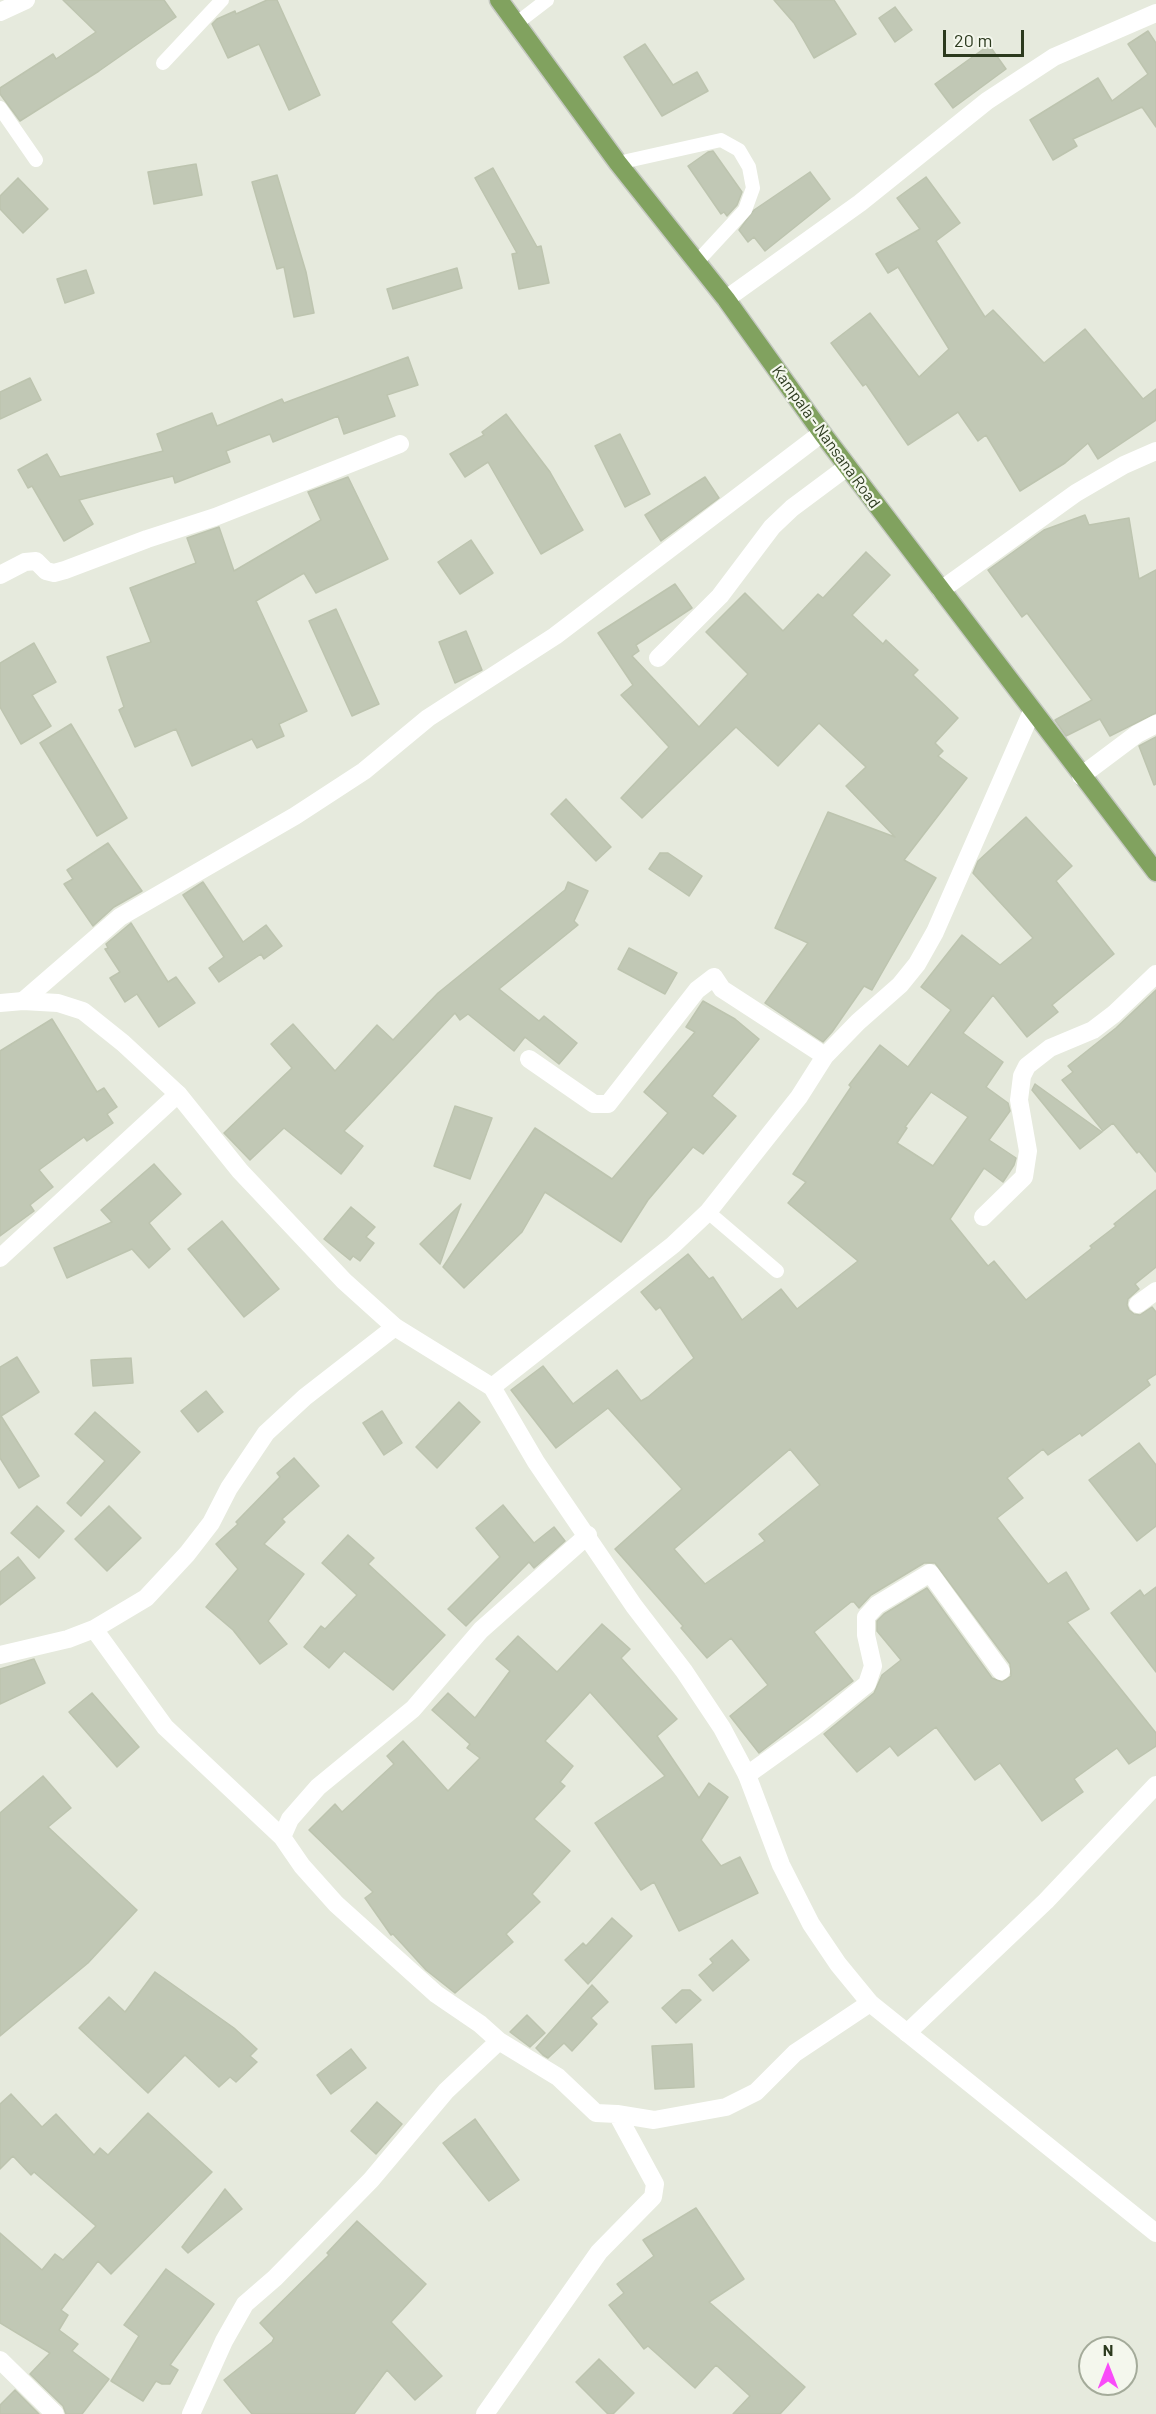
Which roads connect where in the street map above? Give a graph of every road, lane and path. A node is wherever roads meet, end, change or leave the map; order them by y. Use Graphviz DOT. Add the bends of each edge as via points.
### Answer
graph roads {
  1 [pos="27,0"];
  2 [pos="222,0"];
  3 [pos="499,0"];
  4 [pos="547,0"];
  5 [pos="0,12"];
  6 [pos="1156,13"];
  7 [pos="517,23"];
  8 [pos="163,63"];
  9 [pos="0,108"];
  10 [pos="36,160"];
  11 [pos="618,163"];
  12 [pos="696,263"];
  13 [pos="726,299"];
  14 [pos="822,434"];
  15 [pos="400,444"];
  16 [pos="1156,451"];
  17 [pos="847,467"];
  18 [pos="0,575"];
  19 [pos="941,590"];
  20 [pos="658,658"];
  21 [pos="1032,711"];
  22 [pos="1156,724"];
  23 [pos="1081,776"];
  24 [pos="1156,872"];
  25 [pos="1156,974"];
  26 [pos="23,1001"];
  27 [pos="0,1003"];
  28 [pos="825,1056"];
  29 [pos="529,1059"];
  30 [pos="178,1094"];
  31 [pos="708,1212"];
  32 [pos="983,1217"];
  33 [pos="0,1258"];
  34 [pos="777,1271"];
  35 [pos="1156,1291"];
  36 [pos="1138,1304"];
  37 [pos="395,1327"];
  38 [pos="492,1387"];
  39 [pos="588,1535"];
  40 [pos="94,1629"];
  41 [pos="0,1655"];
  42 [pos="1001,1671"];
  43 [pos="747,1775"];
  44 [pos="1156,1785"];
  45 [pos="282,1837"];
  46 [pos="870,2003"];
  47 [pos="907,2032"];
  48 [pos="499,2042"];
  49 [pos="617,2114"];
  50 [pos="1156,2233"];
  51 [pos="0,2360"];
  52 [pos="55,2414"];
  53 [pos="191,2414"];
  54 [pos="485,2414"];
  1 -- 5 [label="street"];
  2 -- 8 [label="lane"];
  3 -- 7 [label="main road, Kampala - Nansana Road"];
  4 -- 7 [label="lane"];
  6 -- 13 [label="street" via="1054,57 987,101 860,203"];
  7 -- 11 [label="main road, Kampala - Nansana Road"];
  9 -- 10 [label="lane"];
  11 -- 12 [label="main road, Kampala - Nansana Road"];
  11 -- 12 [label="lane" via="721,140 739,150 749,167 753,188 745,210"];
  12 -- 13 [label="main road, Kampala - Nansana Road"];
  13 -- 14 [label="main road, Kampala - Nansana Road"];
  14 -- 17 [label="main road, Kampala - Nansana Road"];
  14 -- 26 [label="street" via="555,636 428,718 364,771 295,816 120,917"];
  15 -- 18 [label="street" via="215,517 65,570 46,571 36,561 25,562"];
  16 -- 19 [label="street" via="1076,493"];
  17 -- 19 [label="main road, Kampala - Nansana Road"];
  17 -- 20 [label="street" via="772,527 720,596"];
  19 -- 21 [label="main road, Kampala - Nansana Road"];
  21 -- 23 [label="main road, Kampala - Nansana Road"];
  21 -- 28 [label="street" via="935,932 917,964"];
  22 -- 23 [label="street"];
  23 -- 24 [label="main road, Kampala - Nansana Road"];
  25 -- 32 [label="street" via="1094,1030 1050,1048 1027,1066 1019,1100 1028,1151 1024,1177"];
  26 -- 27 [label="street"];
  26 -- 30 [label="street" via="58,1003 83,1011"];
  28 -- 29 [label="street" via="722,989 714,977 697,990 608,1104 594,1104"];
  28 -- 31 [label="street" via="799,1097"];
  30 -- 33 [label="street"];
  30 -- 37 [label="street" via="240,1171 344,1281"];
  31 -- 34 [label="lane"];
  31 -- 38 [label="street" via="673,1245"];
  35 -- 36 [label="street"];
  37 -- 38 [label="street"];
  37 -- 40 [label="street" via="305,1397 266,1433 211,1523 187,1554 146,1598"];
  38 -- 39 [label="street" via="536,1462"];
  39 -- 43 [label="street" via="722,1728"];
  39 -- 45 [label="street" via="481,1630 413,1709 318,1787 290,1819"];
  40 -- 41 [label="street"];
  40 -- 45 [label="street" via="165,1727"];
  42 -- 43 [label="street" via="930,1573 877,1605 866,1617 873,1666 867,1684"];
  43 -- 46 [label="street" via="781,1865 811,1924"];
  44 -- 47 [label="street" via="1046,1901"];
  45 -- 48 [label="street" via="336,1904 436,1994"];
  46 -- 47 [label="street"];
  46 -- 49 [label="street" via="795,2054 756,2092 726,2106 654,2120"];
  47 -- 50 [label="street"];
  48 -- 49 [label="street" via="558,2077 596,2113"];
  48 -- 53 [label="street" via="446,2091 371,2180 245,2304"];
  49 -- 54 [label="street" via="655,2184 654,2197 599,2252"];
  51 -- 52 [label="street"];
}
